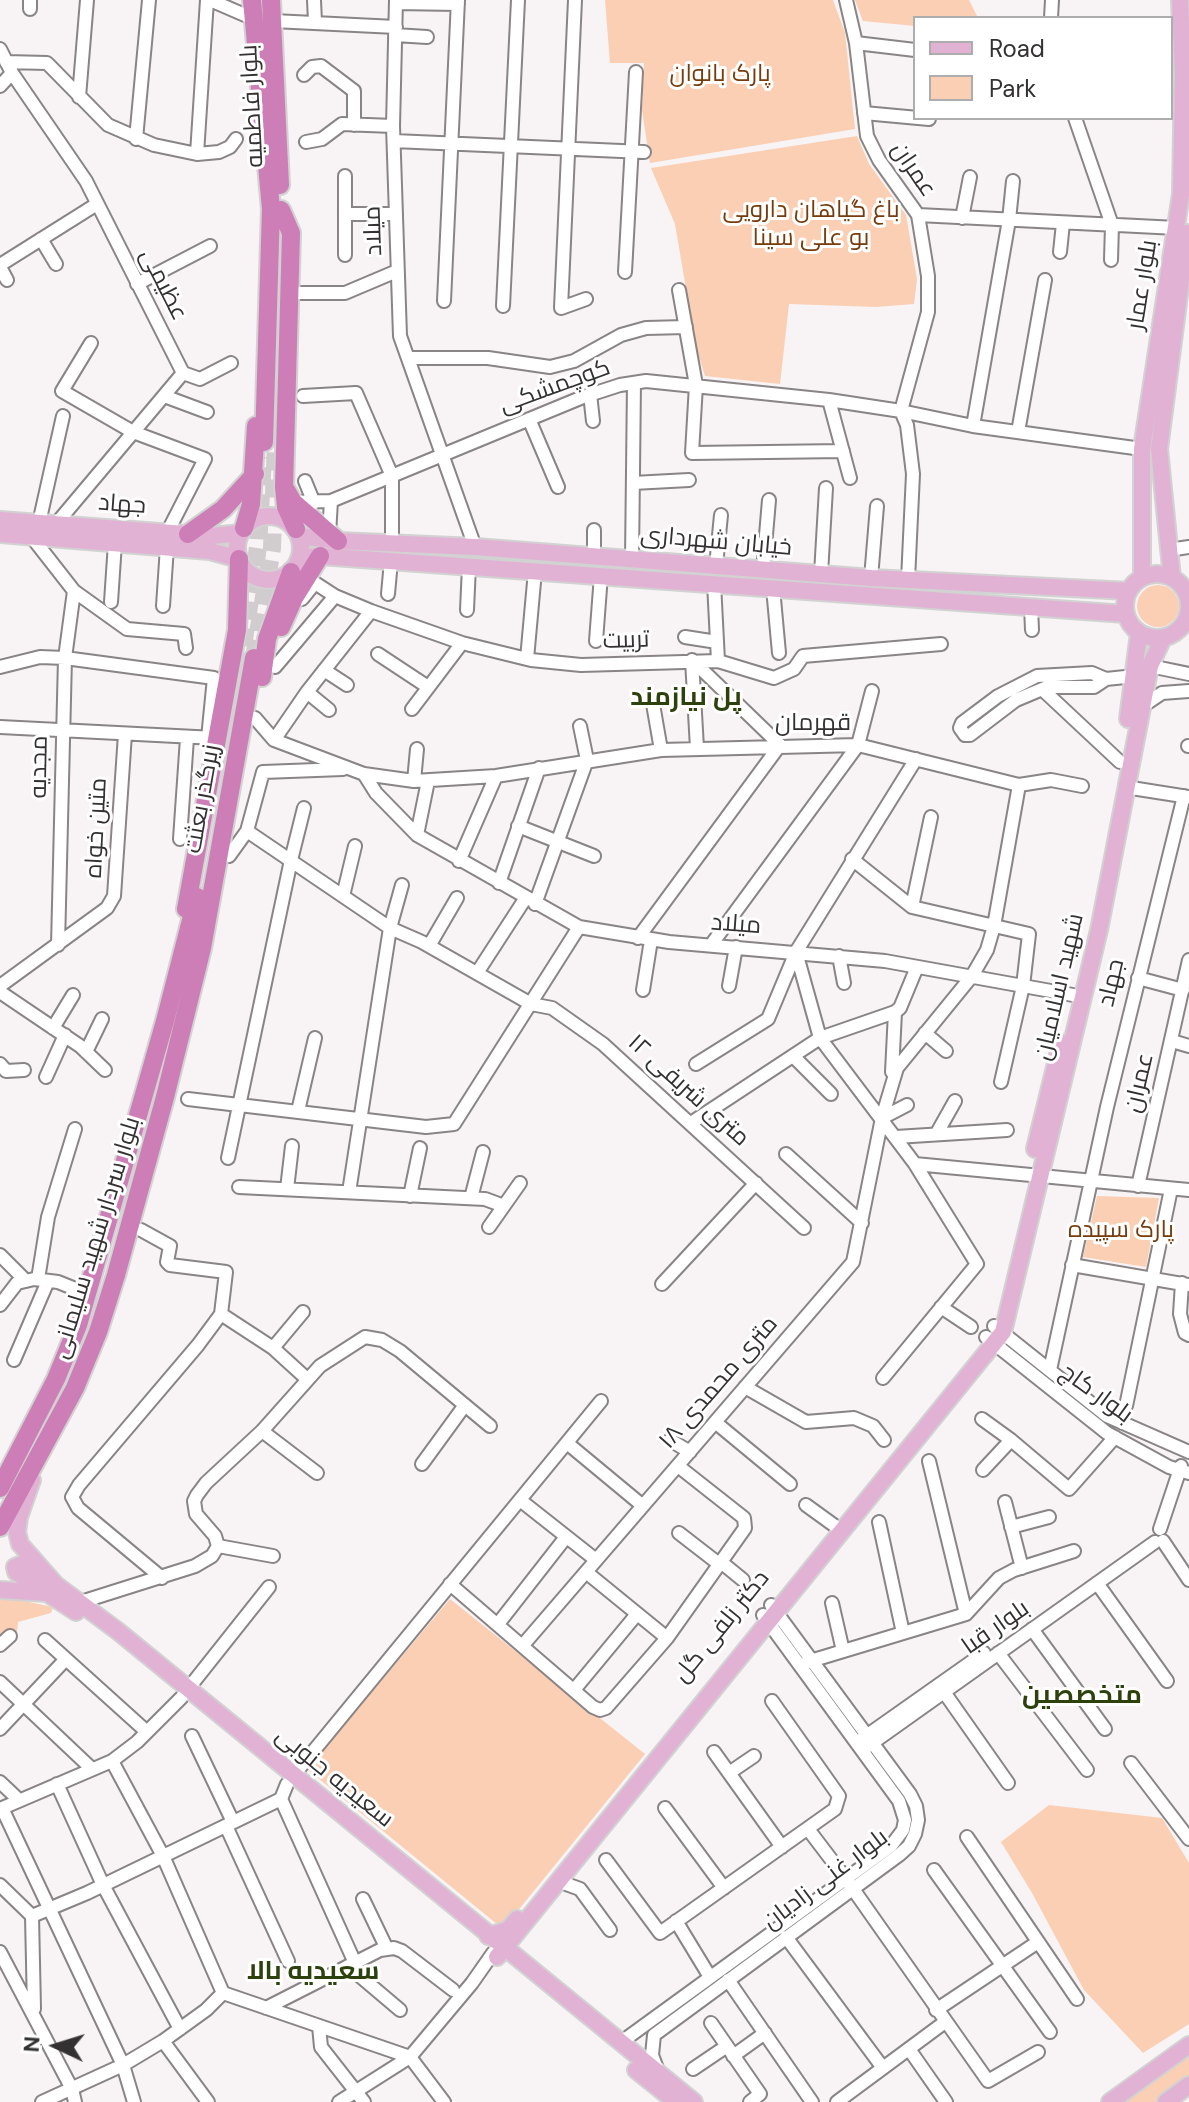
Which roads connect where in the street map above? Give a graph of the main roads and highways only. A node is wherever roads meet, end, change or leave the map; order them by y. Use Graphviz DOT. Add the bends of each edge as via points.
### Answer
graph roads {
  1 [pos="271,0"];
  2 [pos="1180,0"];
  3 [pos="260,13"];
  4 [pos="1185,194"];
  5 [pos="276,210"];
  6 [pos="1189,215"];
  7 [pos="1185,287"];
  8 [pos="270,442"];
  9 [pos="255,472"];
  10 [pos="287,487"];
  11 [pos="0,520"];
  12 [pos="42,528"];
  13 [pos="242,530"];
  14 [pos="297,532"];
  15 [pos="0,534"];
  16 [pos="188,534"];
  17 [pos="333,537"];
  18 [pos="167,540"];
  19 [pos="320,556"];
  20 [pos="239,559"];
  21 [pos="295,565"];
  22 [pos="1142,577"];
  23 [pos="1172,578"];
  24 [pos="1129,591"];
  25 [pos="1189,601"];
  26 [pos="1126,614"];
  27 [pos="1187,621"];
  28 [pos="237,630"];
  29 [pos="1139,633"];
  30 [pos="1163,638"];
  31 [pos="261,655"];
  32 [pos="194,946"];
  33 [pos="125,1164"];
  34 [pos="145,1170"];
  35 [pos="1034,1177"];
  36 [pos="995,1335"];
  37 [pos="39,1457"];
  38 [pos="2,1482"];
  39 [pos="0,1527"];
  40 [pos="51,1589"];
  41 [pos="0,1590"];
  42 [pos="773,1618"];
  43 [pos="185,1693"];
  44 [pos="287,1786"];
  45 [pos="488,1936"];
  46 [pos="498,1953"];
  47 [pos="1189,2045"];
  48 [pos="676,2102"];
  49 [pos="694,2102"];
  50 [pos="1110,2102"];
  1 -- 3 [label="highway, بلوار فاطمیه"];
  2 -- 4 [label="main road, بلوار عمار"];
  3 -- 5 [label="highway, بلوار فاطمیه"];
  4 -- 22 [label="main road, بلوار عمار" via="1142,449"];
  5 -- 8 [label="highway"];
  5 -- 9 [label="highway" via="260,238"];
  5 -- 10 [label="highway" via="291,233"];
  6 -- 7 [label="main road, بلوار عمار"];
  7 -- 23 [label="main road, بلوار عمار" via="1159,449"];
  9 -- 10 [label="highway"];
  9 -- 13 [label="highway"];
  9 -- 16 [label="highway" via="223,509"];
  10 -- 14 [label="highway" via="286,507"];
  10 -- 17 [label="highway"];
  11 -- 12 [label="main road, جهاد"];
  12 -- 15 [label="main road, جهاد"];
  12 -- 18 [label="main road, جهاد"];
  12 -- 18 [label="main road, جهاد" via="115,543"];
  13 -- 14 [label="main road" via="255,519 273,516"];
  13 -- 16 [label="main road, جهاد"];
  13 -- 20 [label="main road"];
  14 -- 17 [label="main road, خیابان شهرداری"];
  14 -- 21 [label="main road"];
  16 -- 18 [label="main road, جهاد"];
  17 -- 24 [label="main road, خیابان شهرداری" via="871,578"];
  18 -- 20 [label="main road, جهاد"];
  19 -- 21 [label="main road, خیابان شهرداری"];
  19 -- 26 [label="main road, خیابان شهرداری"];
  19 -- 31 [label="highway"];
  20 -- 21 [label="main road" via="250,574 263,579 277,579"];
  20 -- 28 [label="highway"];
  21 -- 31 [label="highway"];
  22 -- 23 [label="main road"];
  22 -- 24 [label="main road"];
  23 -- 25 [label="main road"];
  24 -- 26 [label="main road"];
  25 -- 27 [label="main road"];
  26 -- 29 [label="main road"];
  27 -- 30 [label="main road"];
  28 -- 31 [label="highway" via="257,623 264,629"];
  28 -- 32 [label="highway" via="184,917"];
  29 -- 30 [label="main road"];
  29 -- 35 [label="main road, شهید اسلامیان" via="1096,901"];
  30 -- 35 [label="main road, شهید اسلامیان" via="1150,666 1099,930"];
  31 -- 32 [label="highway, زیرگذر بعثت"];
  31 -- 32 [label="highway" via="255,718 215,920"];
  32 -- 33 [label="highway, بلوار سردار شهید سلیمانی"];
  32 -- 34 [label="highway, بلوار سردار شهید سلیمانی"];
  33 -- 34 [label="highway"];
  33 -- 38 [label="highway, بلوار سردار شهید سلیمانی" via="88,1294 56,1379"];
  34 -- 37 [label="highway, بلوار سردار شهید سلیمانی" via="98,1332"];
  35 -- 36 [label="main road, شهید اسلامیان"];
  36 -- 42 [label="main road, دکتر زلفی گل"];
  36 -- 42 [label="main road, دکتر زلفی گل" via="835,1526"];
  37 -- 39 [label="highway, بلوار سردار شهید سلیمانی"];
  37 -- 40 [label="main road, سعیدیه جنوبی" via="17,1532"];
  40 -- 41 [label="main road, سعیدیه جنوبی"];
  40 -- 43 [label="main road, سعیدیه جنوبی"];
  40 -- 43 [label="main road, سعیدیه جنوبی" via="81,1602"];
  42 -- 45 [label="main road, دکتر زلفی گل" via="512,1926"];
  42 -- 46 [label="main road, دکتر زلفی گل"];
  43 -- 44 [label="main road, سعیدیه جنوبی"];
  44 -- 45 [label="main road, سعیدیه جنوبی"];
  44 -- 46 [label="main road, سعیدیه جنوبی"];
  45 -- 46 [label="main road, سعیدیه جنوبی"];
  46 -- 48 [label="main road, سعیدیه جنوبی"];
  46 -- 49 [label="main road, سعیدیه جنوبی"];
  47 -- 50 [label="main road"];
}
